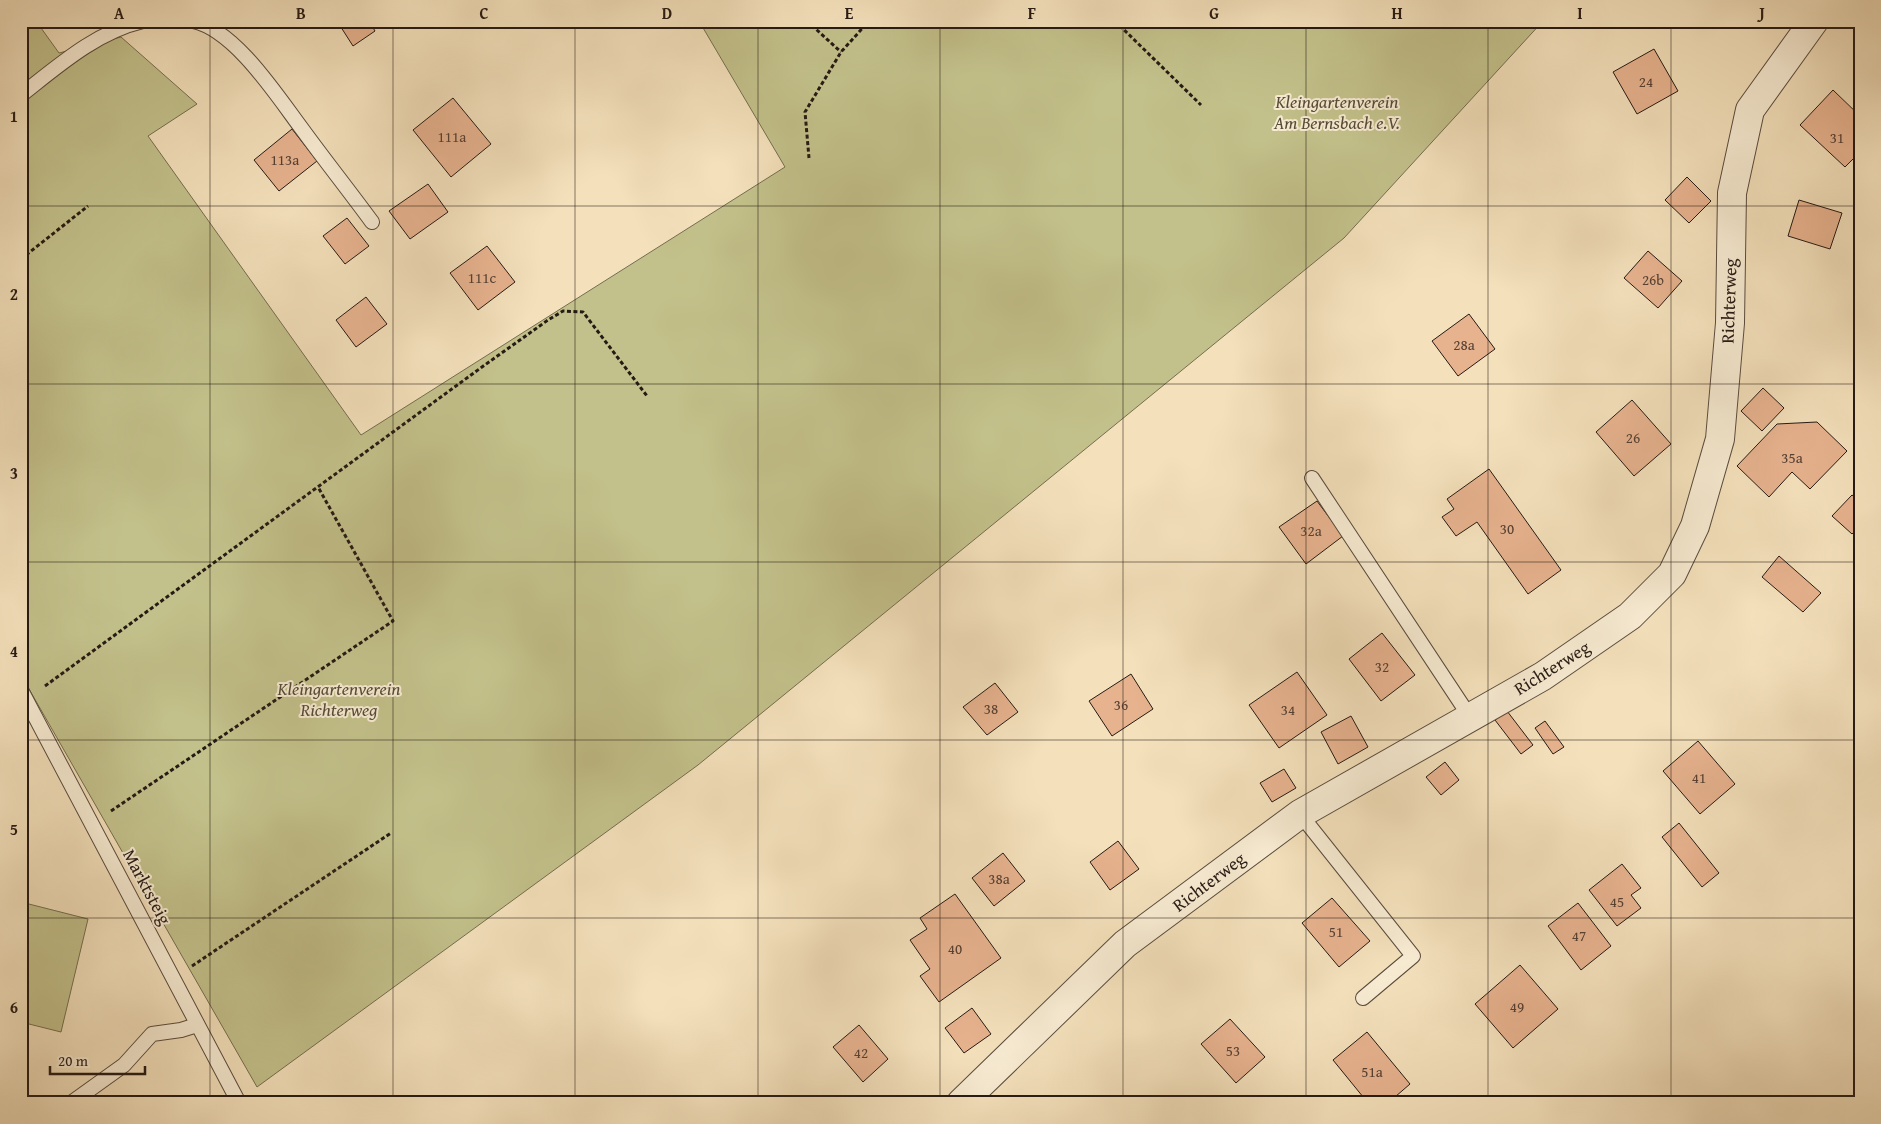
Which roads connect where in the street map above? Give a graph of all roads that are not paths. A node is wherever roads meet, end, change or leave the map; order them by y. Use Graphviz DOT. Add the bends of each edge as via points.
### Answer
graph roads {
  1 [pos="143,21"];
  2 [pos="193,21"];
  3 [pos="1814,21"];
  4 [pos="21,95"];
  5 [pos="372,222"];
  6 [pos="1312,478"];
  7 [pos="24,695"];
  8 [pos="1470,718"];
  9 [pos="1300,814"];
  10 [pos="1363,998"];
  11 [pos="197,1025"];
  12 [pos="71,1103"];
  13 [pos="239,1103"];
  14 [pos="961,1103"];
  1 -- 4 [label="lane" via="126,25 71,55"];
  2 -- 5 [label="lane" via="206,24 234,44 259,72"];
  3 -- 8 [label="street, Richterweg" via="1750,110 1732,193 1730,323 1720,440 1695,526 1672,574 1630,616 1542,676"];
  6 -- 8 [label="lane"];
  7 -- 11 [label="lane, Marktsteig"];
  8 -- 9 [label="street, Richterweg"];
  9 -- 10 [label="lane" via="1413,956"];
  9 -- 14 [label="street, Richterweg" via="1125,944"];
  11 -- 12 [label="lane" via="152,1034 124,1065"];
  11 -- 13 [label="lane, Marktsteig"];
}
